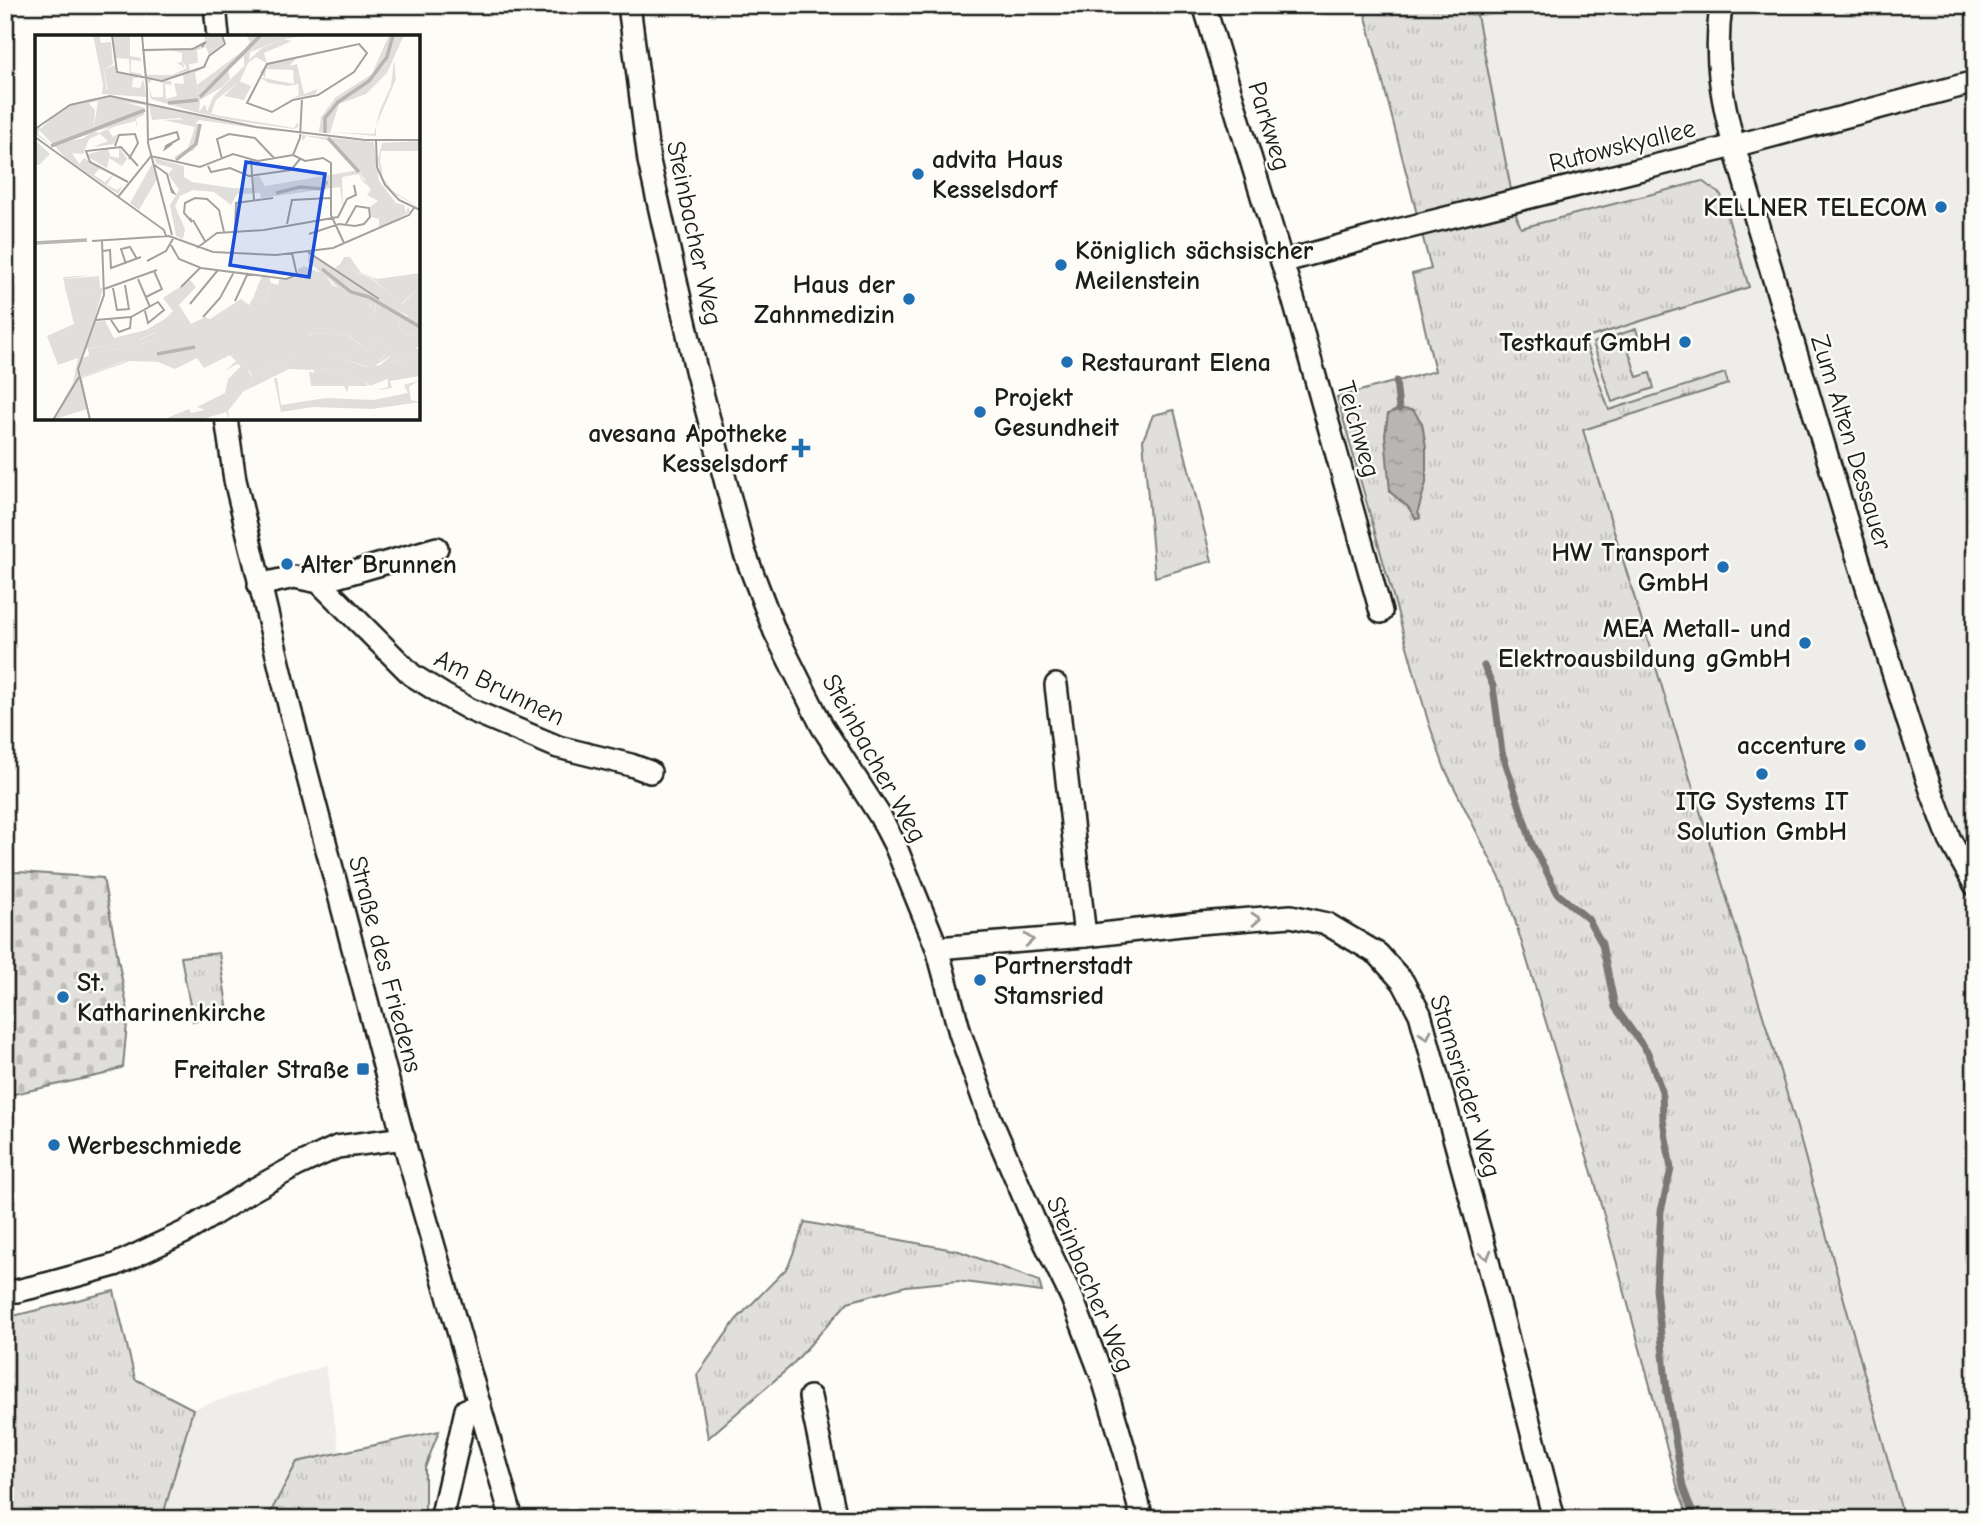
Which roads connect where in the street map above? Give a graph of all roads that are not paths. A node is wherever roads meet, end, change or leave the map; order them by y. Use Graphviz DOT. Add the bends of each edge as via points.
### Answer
graph roads {
  1 [pos="215,5"];
  2 [pos="629,5"];
  3 [pos="1204,5"];
  4 [pos="1721,5"];
  5 [pos="218,35"];
  6 [pos="1975,82"];
  7 [pos="1734,146"];
  8 [pos="1282,262"];
  9 [pos="226,420"];
  10 [pos="437,548"];
  11 [pos="320,582"];
  12 [pos="259,585"];
  13 [pos="1381,612"];
  14 [pos="1056,685"];
  15 [pos="650,772"];
  16 [pos="1975,885"];
  17 [pos="1085,936"];
  18 [pos="937,948"];
  19 [pos="404,1138"];
  20 [pos="5,1291"];
  21 [pos="810,1397"];
  22 [pos="480,1405"];
  23 [pos="441,1519"];
  24 [pos="512,1519"];
  25 [pos="836,1519"];
  26 [pos="1142,1519"];
  27 [pos="1554,1519"];
  1 -- 5 [label="street"];
  2 -- 18 [label="street, Steinbacher Weg" via="649,161 696,370 744,551 775,632 822,726 880,816"];
  3 -- 8 [label="street, Parkweg"];
  4 -- 7 [label="street, Zum Alten Dessauer" via="1718,69"];
  6 -- 7 [label="street, Rutowskyallee"];
  7 -- 8 [label="street, Rutowskyallee"];
  7 -- 16 [label="street, Zum Alten Dessauer" via="1908,721 1950,840"];
  8 -- 13 [label="street, Teichweg"];
  9 -- 12 [label="street, Straße des Friedens"];
  10 -- 11 [label="street"];
  11 -- 12 [label="street" via="294,577"];
  11 -- 15 [label="street, Am Brunnen" via="412,676 444,695 558,747"];
  12 -- 19 [label="street, Straße des Friedens"];
  14 -- 17 [label="street"];
  18 -- 17 [label="street, Stamsrieder Weg, one-way"];
  17 -- 27 [label="street, Stamsrieder Weg, one-way" via="1291,916 1326,924 1378,954 1403,982 1420,1014"];
  18 -- 26 [label="street, Steinbacher Weg" via="990,1118 1072,1298 1103,1379"];
  19 -- 20 [label="street" via="337,1147 251,1191 185,1232 115,1265"];
  19 -- 22 [label="street, Straße des Friedens"];
  21 -- 25 [label="street"];
  22 -- 23 [label="street" via="466,1410"];
  22 -- 24 [label="street, Straße des Friedens"];
}
